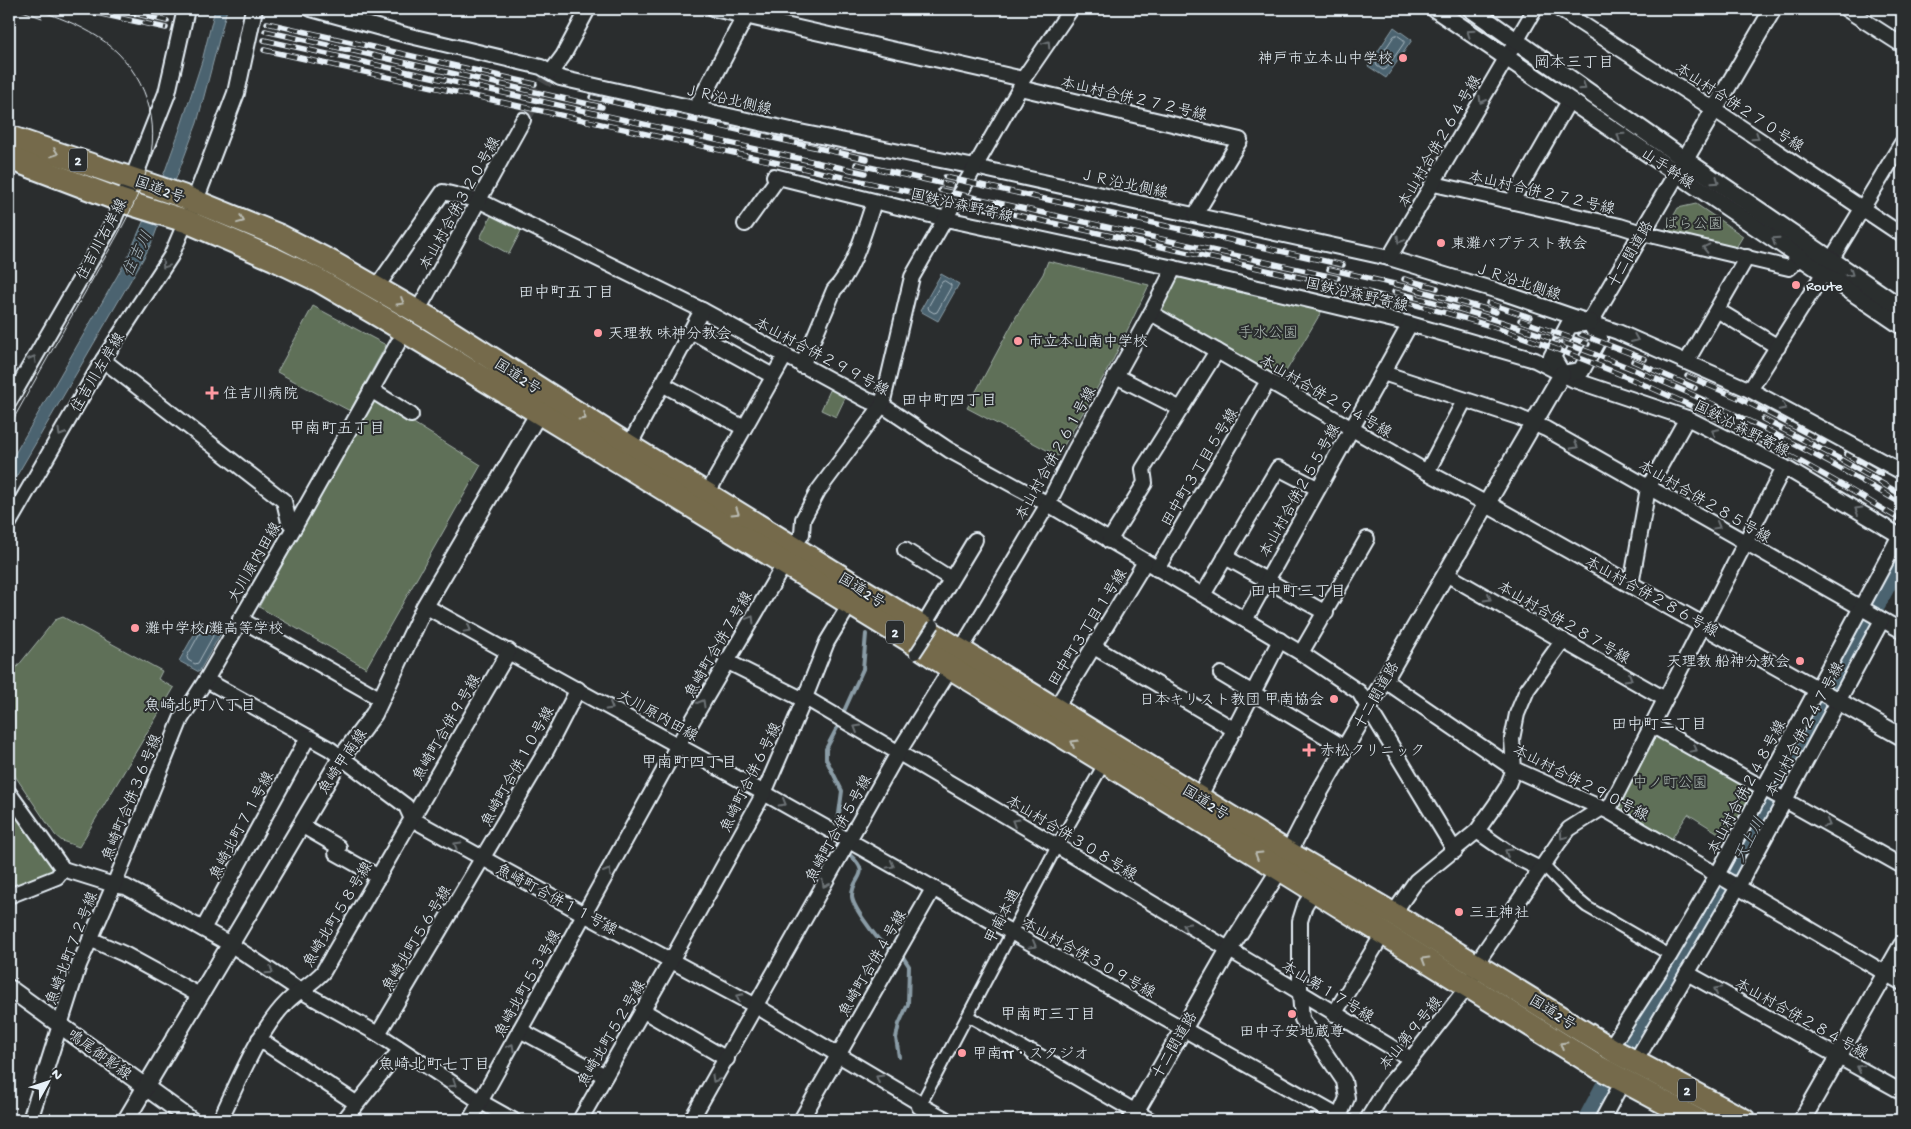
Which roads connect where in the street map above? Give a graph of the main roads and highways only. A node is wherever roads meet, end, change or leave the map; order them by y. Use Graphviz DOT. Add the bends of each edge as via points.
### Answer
graph roads {
  1 [pos="9,137"];
  2 [pos="9,158"];
  3 [pos="184,209"];
  4 [pos="544,404"];
  5 [pos="789,555"];
  6 [pos="956,660"];
  7 [pos="1109,753"];
  8 [pos="1284,860"];
  9 [pos="1620,1064"];
  10 [pos="1672,1115"];
  11 [pos="1697,1120"];
  12 [pos="1744,1120"];
  1 -- 3 [label="highway, 国道2号 / 2, one-way" via="140,181"];
  2 -- 3 [label="highway, 国道2号 / 2" via="130,203"];
  3 -- 4 [label="highway, 国道2号 / 2"];
  3 -- 4 [label="highway, 国道2号 / 2, one-way" via="280,236 331,262 430,319"];
  4 -- 5 [label="highway, 国道2号 / 2"];
  4 -- 5 [label="highway, 国道2号 / 2, one-way" via="630,446 707,494"];
  5 -- 6 [label="highway, 国道2号 / 2" via="850,604"];
  5 -- 6 [label="highway, 国道2号 / 2" via="928,626"];
  7 -- 6 [label="highway, 国道2号 / 2, one-way"];
  6 -- 7 [label="highway, 国道2号 / 2" via="1056,708"];
  8 -- 7 [label="highway, 国道2号 / 2, one-way"];
  7 -- 8 [label="highway, 国道2号 / 2" via="1199,798"];
  8 -- 9 [label="highway, 国道2号 / 2" via="1393,914 1480,966"];
  9 -- 8 [label="highway, 国道2号 / 2, one-way" via="1468,986 1314,891"];
  9 -- 10 [label="highway, 国道2号 / 2"];
  9 -- 12 [label="highway, 国道2号 / 2"];
  10 -- 11 [label="highway, 国道2号 / 2"];
}
